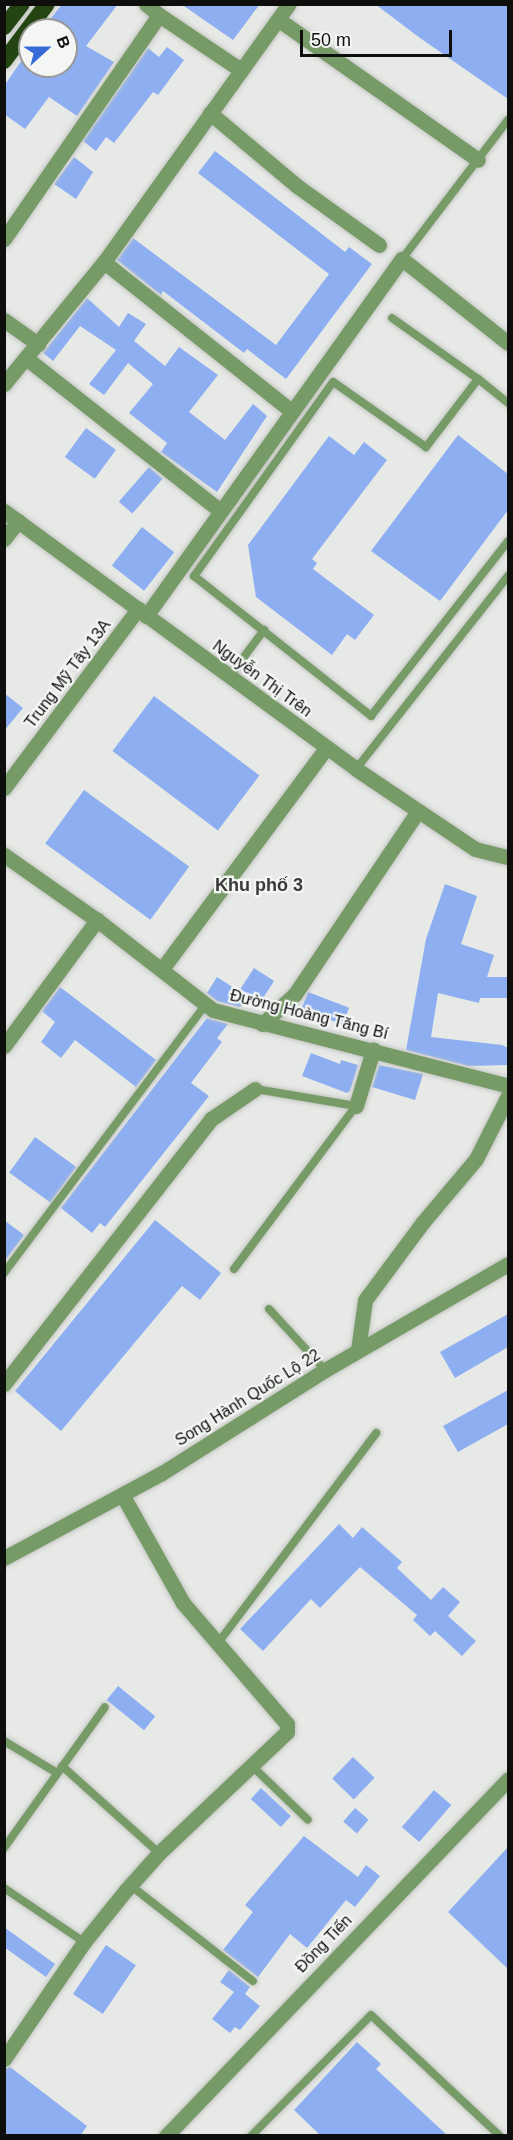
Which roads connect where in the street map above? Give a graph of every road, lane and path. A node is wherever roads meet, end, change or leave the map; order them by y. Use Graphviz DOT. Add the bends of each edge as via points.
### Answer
graph roads {
  1 [pos="22,4"];
  2 [pos="47,4"];
  3 [pos="146,4"];
  4 [pos="289,4"];
  5 [pos="159,15"];
  6 [pos="279,20"];
  7 [pos="4,27"];
  8 [pos="4,61"];
  9 [pos="241,70"];
  10 [pos="210,114"];
  11 [pos="508,120"];
  12 [pos="478,160"];
  13 [pos="4,240"];
  14 [pos="379,245"];
  15 [pos="402,259"];
  16 [pos="104,262"];
  17 [pos="392,318"];
  18 [pos="4,320"];
  19 [pos="508,343"];
  20 [pos="38,345"];
  21 [pos="26,358"];
  22 [pos="478,379"];
  23 [pos="4,384"];
  24 [pos="508,403"];
  25 [pos="290,410"];
  26 [pos="219,510"];
  27 [pos="4,511"];
  28 [pos="18,521"];
  29 [pos="4,539"];
  30 [pos="508,541"];
  31 [pos="508,576"];
  32 [pos="142,613"];
  33 [pos="264,630"];
  34 [pos="229,677"];
  35 [pos="326,748"];
  36 [pos="356,769"];
  37 [pos="4,788"];
  38 [pos="418,811"];
  39 [pos="4,855"];
  40 [pos="508,857"];
  41 [pos="97,920"];
  42 [pos="162,969"];
  43 [pos="206,1004"];
  44 [pos="262,1024"];
  45 [pos="4,1046"];
  46 [pos="373,1050"];
  47 [pos="508,1086"];
  48 [pos="255,1089"];
  49 [pos="508,1096"];
  50 [pos="356,1106"];
  51 [pos="508,1264"];
  52 [pos="234,1269"];
  53 [pos="4,1273"];
  54 [pos="269,1309"];
  55 [pos="358,1350"];
  56 [pos="325,1370"];
  57 [pos="4,1384"];
  58 [pos="376,1433"];
  59 [pos="123,1496"];
  60 [pos="4,1558"];
  61 [pos="218,1643"];
  62 [pos="105,1707"];
  63 [pos="4,1741"];
  64 [pos="253,1767"];
  65 [pos="59,1769"];
  66 [pos="508,1779"];
  67 [pos="308,1820"];
  68 [pos="4,1848"];
  69 [pos="159,1853"];
  70 [pos="130,1885"];
  71 [pos="4,1888"];
  72 [pos="84,1942"];
  73 [pos="253,1981"];
  74 [pos="4,2059"];
  75 [pos="166,2136"];
  76 [pos="251,2136"];
  77 [pos="500,2136"];
  1 -- 7 [label="highway"];
  2 -- 8 [label="highway"];
  3 -- 5 [label="street"];
  4 -- 6 [label="street"];
  5 -- 9 [label="street"];
  5 -- 13 [label="street"];
  6 -- 9 [label="street"];
  6 -- 12 [label="street"];
  9 -- 10 [label="street"];
  10 -- 14 [label="street"];
  10 -- 16 [label="street"];
  11 -- 12 [label="lane"];
  12 -- 15 [label="lane"];
  15 -- 19 [label="street"];
  15 -- 25 [label="street, Trung Mỹ Tây 13A"];
  16 -- 20 [label="street"];
  16 -- 25 [label="street"];
  17 -- 22 [label="lane"];
  18 -- 20 [label="street"];
  20 -- 21 [label="street"];
  21 -- 23 [label="street"];
  21 -- 26 [label="street"];
  22 -- 24 [label="lane"];
  22 -- 33 [label="lane" via="426,447 333,382 194,576"];
  25 -- 26 [label="street, Trung Mỹ Tây 13A"];
  26 -- 32 [label="street, Trung Mỹ Tây 13A"];
  27 -- 28 [label="street, Nguyễn Thị Trên"];
  28 -- 29 [label="street"];
  28 -- 32 [label="street, Nguyễn Thị Trên"];
  30 -- 33 [label="lane" via="371,716"];
  31 -- 36 [label="lane"];
  32 -- 34 [label="street, Nguyễn Thị Trên"];
  32 -- 37 [label="street, Trung Mỹ Tây 13A"];
  33 -- 34 [label="lane"];
  34 -- 35 [label="street, Nguyễn Thị Trên"];
  35 -- 36 [label="street, Nguyễn Thị Trên"];
  35 -- 42 [label="street"];
  36 -- 38 [label="street, Nguyễn Thị Trên"];
  38 -- 40 [label="street, Nguyễn Thị Trên" via="475,849"];
  38 -- 44 [label="street" via="296,994"];
  39 -- 41 [label="street, Đường Hoàng Tăng Bí"];
  41 -- 42 [label="street, Đường Hoàng Tăng Bí"];
  41 -- 45 [label="street"];
  42 -- 43 [label="street, Đường Hoàng Tăng Bí"];
  43 -- 44 [label="street, Đường Hoàng Tăng Bí" via="213,1010"];
  43 -- 53 [label="lane"];
  44 -- 46 [label="street, Đường Hoàng Tăng Bí"];
  46 -- 47 [label="street, Đường Hoàng Tăng Bí"];
  46 -- 50 [label="street"];
  48 -- 50 [label="lane"];
  48 -- 57 [label="street" via="211,1119"];
  49 -- 55 [label="street" via="477,1159 423,1222 365,1300"];
  50 -- 52 [label="lane"];
  51 -- 55 [label="street, Song Hành Quốc Lộ 22"];
  54 -- 56 [label="lane"];
  55 -- 56 [label="street, Song Hành Quốc Lộ 22"];
  56 -- 59 [label="street, Song Hành Quốc Lộ 22"];
  58 -- 61 [label="lane"];
  59 -- 60 [label="street, Song Hành Quốc Lộ 22"];
  59 -- 61 [label="street" via="183,1603"];
  61 -- 64 [label="street" via="287,1724 287,1732"];
  62 -- 65 [label="lane"];
  63 -- 65 [label="lane"];
  64 -- 67 [label="lane"];
  64 -- 69 [label="street"];
  65 -- 68 [label="lane"];
  65 -- 69 [label="lane"];
  66 -- 75 [label="street, Đồng Tiến"];
  69 -- 70 [label="street"];
  70 -- 72 [label="street"];
  70 -- 73 [label="lane"];
  71 -- 72 [label="lane"];
  72 -- 74 [label="street"];
  76 -- 77 [label="lane" via="371,2015"];
}
